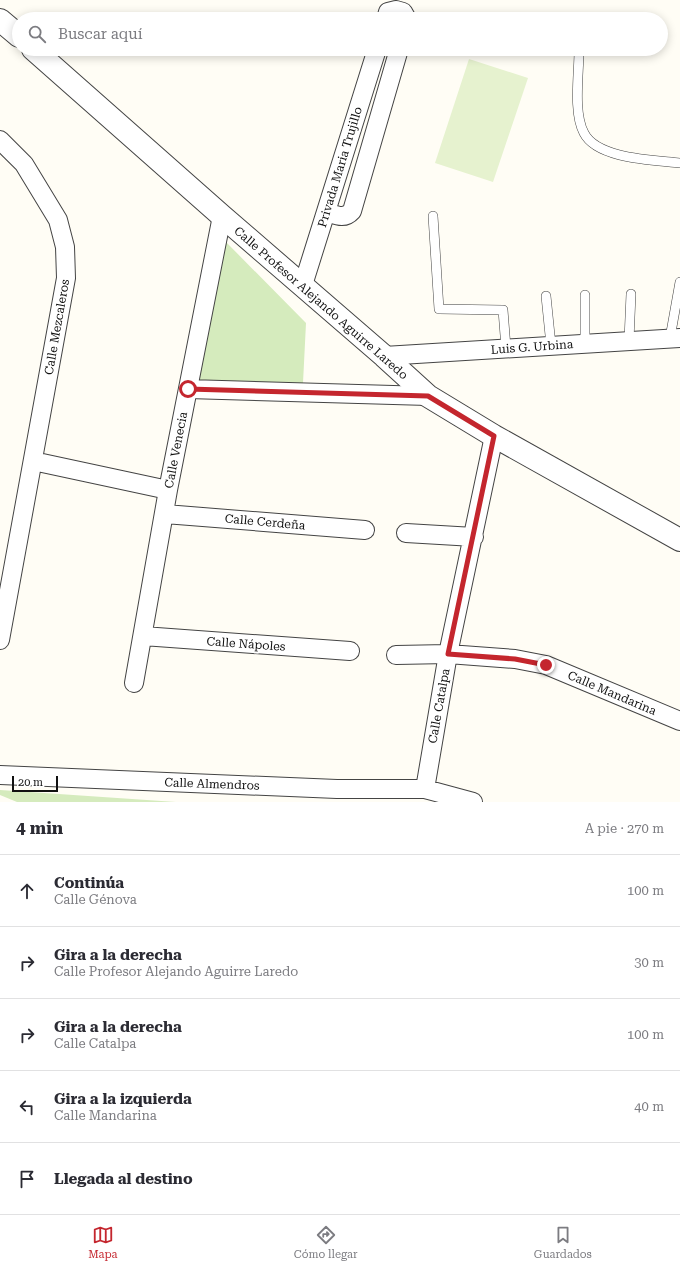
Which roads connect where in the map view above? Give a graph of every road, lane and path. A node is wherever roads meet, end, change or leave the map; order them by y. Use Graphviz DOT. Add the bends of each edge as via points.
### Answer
graph roads {
  1 [pos="392,12"];
  2 [pos="403,12"];
  3 [pos="0,20"];
  4 [pos="12,30"];
  5 [pos="41,56"];
  6 [pos="375,56"];
  7 [pos="397,56"];
  8 [pos="579,56"];
  9 [pos="358,108"];
  10 [pos="380,114"];
  11 [pos="0,140"];
  12 [pos="680,163"];
  13 [pos="326,212"];
  14 [pos="222,216"];
  15 [pos="433,216"];
  16 [pos="680,282"];
  17 [pos="303,285"];
  18 [pos="631,294"];
  19 [pos="585,295"];
  20 [pos="546,296"];
  21 [pos="675,338"];
  22 [pos="629,340"];
  23 [pos="585,343"];
  24 [pos="551,345"];
  25 [pos="506,348"];
  26 [pos="384,356"];
  27 [pos="188,389"];
  28 [pos="428,396"];
  29 [pos="494,436"];
  30 [pos="33,460"];
  31 [pos="168,490"];
  32 [pos="165,514"];
  33 [pos="365,530"];
  34 [pos="406,533"];
  35 [pos="474,537"];
  36 [pos="680,540"];
  37 [pos="2,617"];
  38 [pos="142,636"];
  39 [pos="0,640"];
  40 [pos="350,651"];
  41 [pos="448,654"];
  42 [pos="396,655"];
  43 [pos="134,683"];
  44 [pos="680,722"];
  45 [pos="0,775"];
  46 [pos="425,789"];
  47 [pos="339,796"];
  48 [pos="473,802"];
  1 -- 2 [label="street"];
  3 -- 4 [label="street"];
  5 -- 14 [label="street, Calle Profesor Alejando Aguirre Laredo"];
  6 -- 9 [label="street, Privada Maria Trujillo"];
  7 -- 10 [label="street"];
  8 -- 12 [label="lane" via="579,118 584,134 595,145 621,156"];
  9 -- 10 [label="street"];
  9 -- 13 [label="street, Privada Maria Trujillo"];
  10 -- 13 [label="street" via="352,211 343,218"];
  11 -- 30 [label="street, Calle Mezcaleros" via="24,164 58,220 65,247 66,278"];
  13 -- 17 [label="street, Privada Maria Trujillo"];
  14 -- 17 [label="street, Calle Profesor Alejando Aguirre Laredo"];
  14 -- 27 [label="street, Calle Venecia"];
  15 -- 25 [label="lane" via="439,309 503,310"];
  16 -- 21 [label="lane"];
  17 -- 26 [label="street, Calle Profesor Alejando Aguirre Laredo"];
  18 -- 22 [label="lane"];
  19 -- 23 [label="lane"];
  20 -- 24 [label="lane"];
  21 -- 22 [label="street, Luis G. Urbina"];
  22 -- 23 [label="street, Luis G. Urbina"];
  23 -- 24 [label="street, Luis G. Urbina"];
  24 -- 25 [label="street, Luis G. Urbina"];
  25 -- 26 [label="street, Luis G. Urbina"];
  26 -- 28 [label="street, Calle Profesor Alejando Aguirre Laredo"];
  27 -- 28 [label="street"];
  27 -- 31 [label="street, Calle Venecia"];
  28 -- 29 [label="street, Calle Profesor Alejando Aguirre Laredo"];
  29 -- 35 [label="street, Calle Catalpa"];
  29 -- 36 [label="street, Calle Profesor Alejando Aguirre Laredo"];
  30 -- 31 [label="street"];
  30 -- 37 [label="street, Calle Mezcaleros"];
  31 -- 32 [label="street, Calle Venecia"];
  32 -- 33 [label="street, Calle Cerdeña"];
  32 -- 38 [label="street, Calle Venecia"];
  34 -- 35 [label="street"];
  35 -- 41 [label="street, Calle Catalpa"];
  37 -- 39 [label="street, Calle Mezcaleros"];
  38 -- 40 [label="street, Calle Nápoles"];
  38 -- 43 [label="street, Calle Venecia"];
  41 -- 42 [label="street, Calle Mandarina"];
  41 -- 44 [label="street, Calle Mandarina" via="515,659 546,665"];
  41 -- 46 [label="street, Calle Catalpa"];
  45 -- 47 [label="street, Calle Almendros"];
  46 -- 47 [label="street, Calle Almendros"];
  46 -- 48 [label="street, Calle Almendros"];
}
